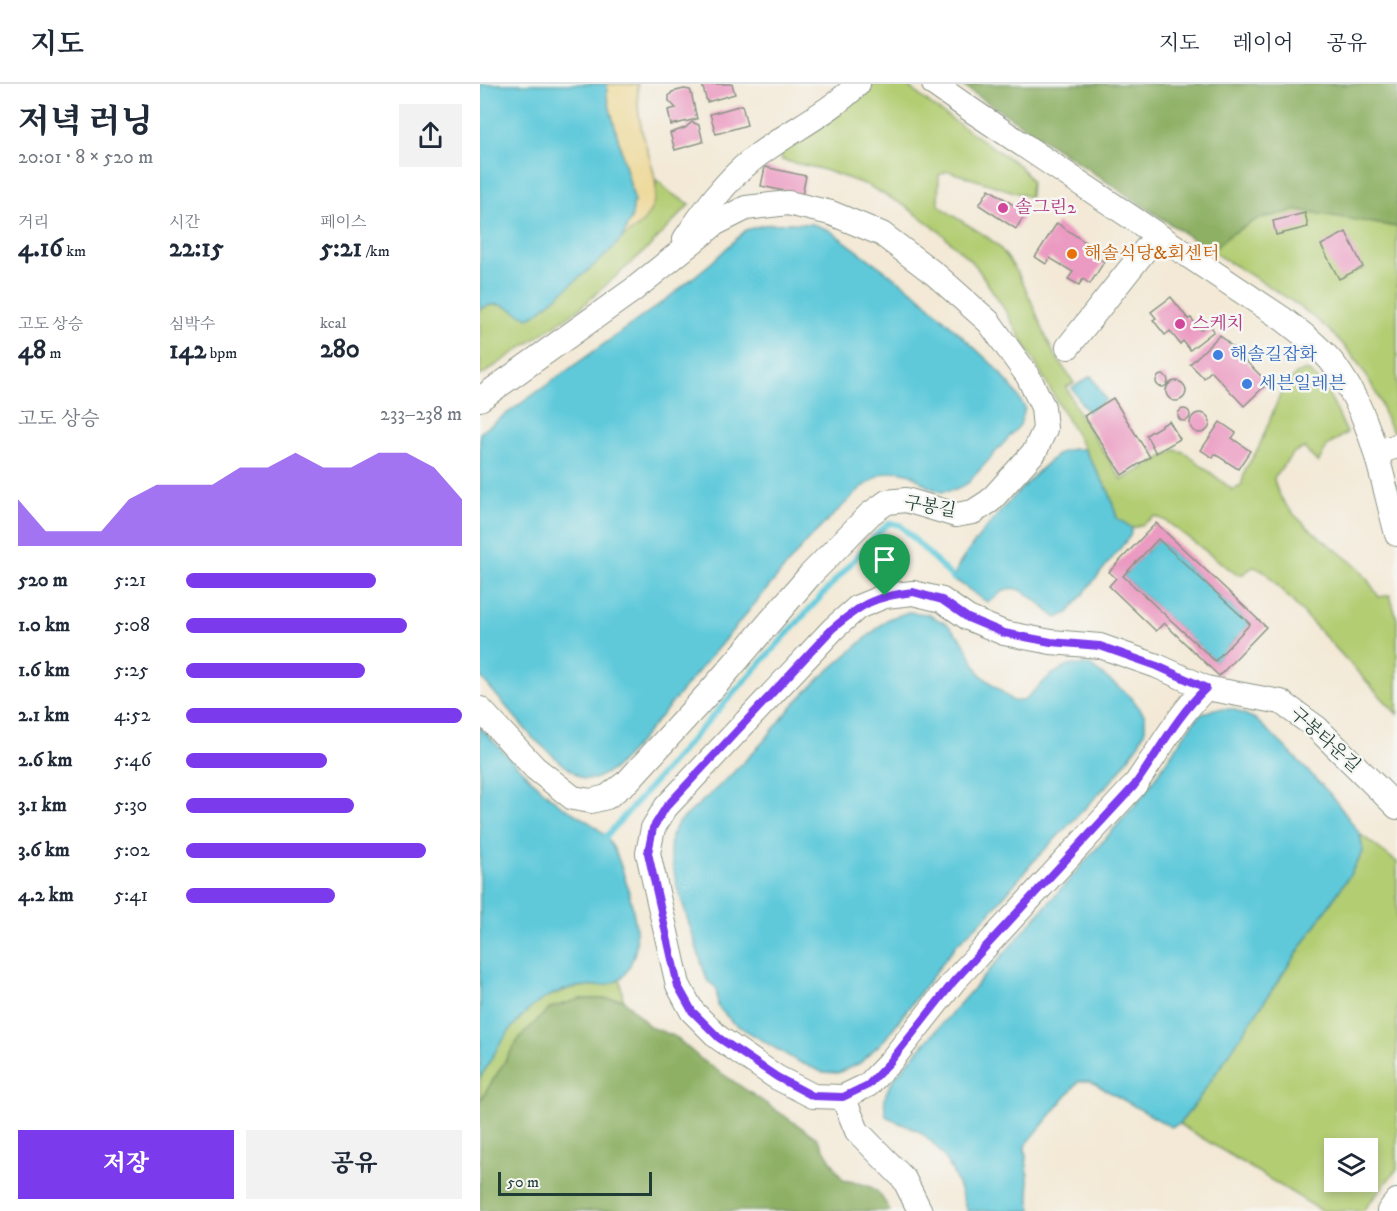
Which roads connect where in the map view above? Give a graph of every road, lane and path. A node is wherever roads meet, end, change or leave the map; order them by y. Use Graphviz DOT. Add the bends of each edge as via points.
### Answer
graph roads {
  1 [pos="858,84"];
  2 [pos="934,84"];
  3 [pos="1156,235"];
  4 [pos="670,260"];
  5 [pos="1068,347"];
  6 [pos="480,399"];
  7 [pos="1386,449"];
  8 [pos="1397,534"];
  9 [pos="1206,688"];
  10 [pos="480,709"];
  11 [pos="1397,807"];
  12 [pos="843,1097"];
  13 [pos="920,1211"];
  1 -- 4 [label="street, 구봉길" via="734,176"];
  2 -- 3 [label="street"];
  3 -- 5 [label="street"];
  3 -- 7 [label="street" via="1283,319 1325,354 1340,371"];
  4 -- 6 [label="street, 구봉길"];
  4 -- 10 [label="street, 구봉길" via="716,223 746,208 788,203 831,213 882,234 989,322 1028,376 1043,406 1045,429 1035,451 990,501 973,512 956,515 906,500 887,502 870,514 810,575 628,781 607,797 591,801 573,798 535,768"];
  7 -- 8 [label="street"];
  9 -- 11 [label="street, 구봉타운길" via="1281,702 1317,728"];
  9 -- 12 [label="street, 구봉타운길" via="1174,723 1134,786 954,981 890,1062 868,1085"];
  9 -- 12 [label="street, 구봉타운길" via="1100,646 1004,633 968,618 942,600 913,592 885,596 858,607 832,629 666,807 653,828 648,853 678,986 692,1011 719,1038 777,1077 813,1096"];
  12 -- 13 [label="street" via="857,1131 904,1179"];
}
